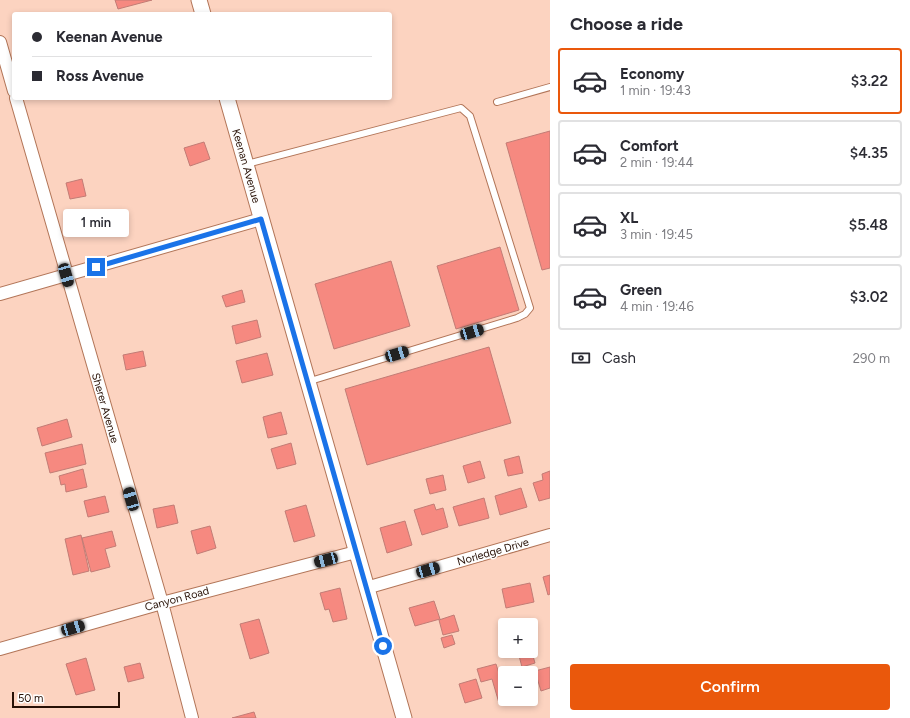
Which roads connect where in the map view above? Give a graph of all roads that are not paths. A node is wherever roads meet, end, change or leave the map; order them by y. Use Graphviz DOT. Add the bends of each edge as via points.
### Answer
graph roads {
  1 [pos="199,0"];
  2 [pos="202,12"];
  3 [pos="0,42"];
  4 [pos="12,84"];
  5 [pos="550,87"];
  6 [pos="17,100"];
  7 [pos="227,100"];
  8 [pos="497,102"];
  9 [pos="245,164"];
  10 [pos="261,219"];
  11 [pos="66,275"];
  12 [pos="0,294"];
  13 [pos="307,382"];
  14 [pos="550,536"];
  15 [pos="356,552"];
  16 [pos="366,588"];
  17 [pos="162,603"];
  18 [pos="0,649"];
  19 [pos="192,718"];
  20 [pos="404,718"];
  1 -- 2 [label="street"];
  3 -- 4 [label="street"];
  5 -- 8 [label="lane"];
  6 -- 11 [label="street, Sherer Avenue"];
  7 -- 9 [label="street, Keenan Avenue"];
  9 -- 10 [label="street, Keenan Avenue"];
  9 -- 13 [label="lane" via="461,108 470,116 530,308 517,318"];
  10 -- 11 [label="street"];
  10 -- 13 [label="street, Keenan Avenue"];
  11 -- 12 [label="street"];
  11 -- 17 [label="street, Sherer Avenue"];
  13 -- 15 [label="street, Keenan Avenue"];
  14 -- 16 [label="street, Norledge Drive"];
  15 -- 16 [label="street, Keenan Avenue"];
  15 -- 17 [label="street, Canyon Road"];
  16 -- 20 [label="street, Keenan Avenue"];
  17 -- 18 [label="street, Canyon Road"];
  17 -- 19 [label="street, Sherer Avenue"];
}
